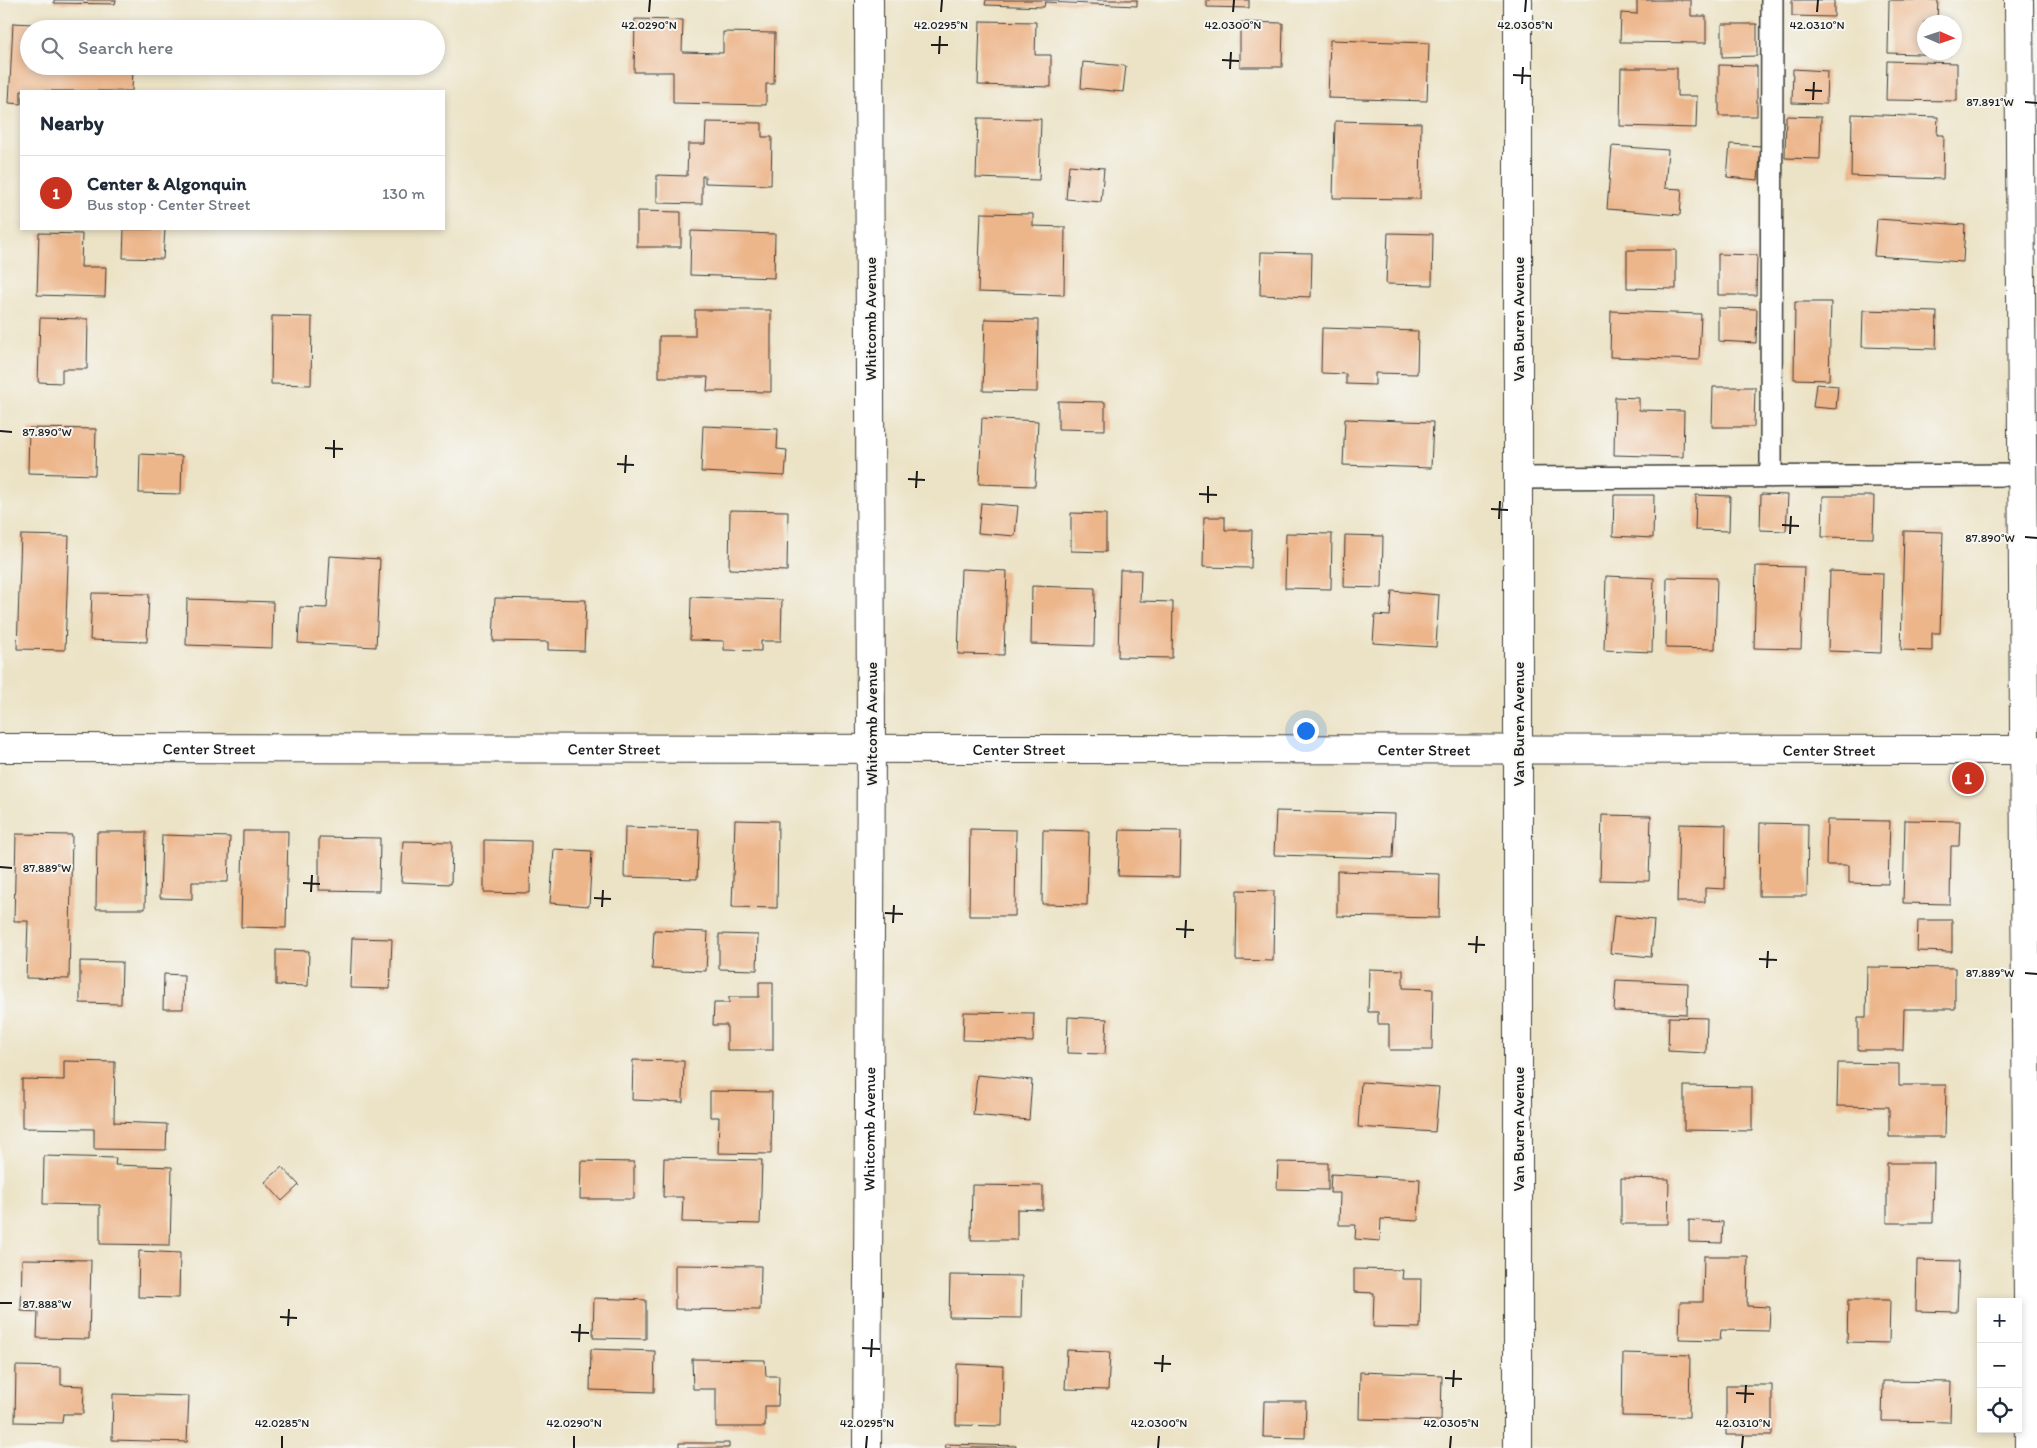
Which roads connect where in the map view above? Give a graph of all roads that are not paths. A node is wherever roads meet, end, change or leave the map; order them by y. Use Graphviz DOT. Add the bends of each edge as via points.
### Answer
graph roads {
  1 [pos="869,0"];
  2 [pos="1518,0"];
  3 [pos="1772,0"];
  4 [pos="2019,0"];
  5 [pos="2023,475"];
  6 [pos="1772,477"];
  7 [pos="1518,478"];
  8 [pos="0,748"];
  9 [pos="871,749"];
  10 [pos="1518,749"];
  11 [pos="2030,750"];
  12 [pos="867,1448"];
  13 [pos="1518,1448"];
  14 [pos="2029,1448"];
  1 -- 9 [label="street, Whitcomb Avenue"];
  2 -- 7 [label="street, Van Buren Avenue"];
  3 -- 6 [label="lane"];
  4 -- 5 [label="street"];
  5 -- 6 [label="lane"];
  5 -- 11 [label="street"];
  6 -- 7 [label="lane"];
  7 -- 10 [label="street, Van Buren Avenue"];
  8 -- 9 [label="street, Center Street"];
  9 -- 10 [label="street, Center Street"];
  9 -- 12 [label="street, Whitcomb Avenue"];
  10 -- 11 [label="street, Center Street"];
  10 -- 13 [label="street, Van Buren Avenue"];
  11 -- 14 [label="street"];
}
